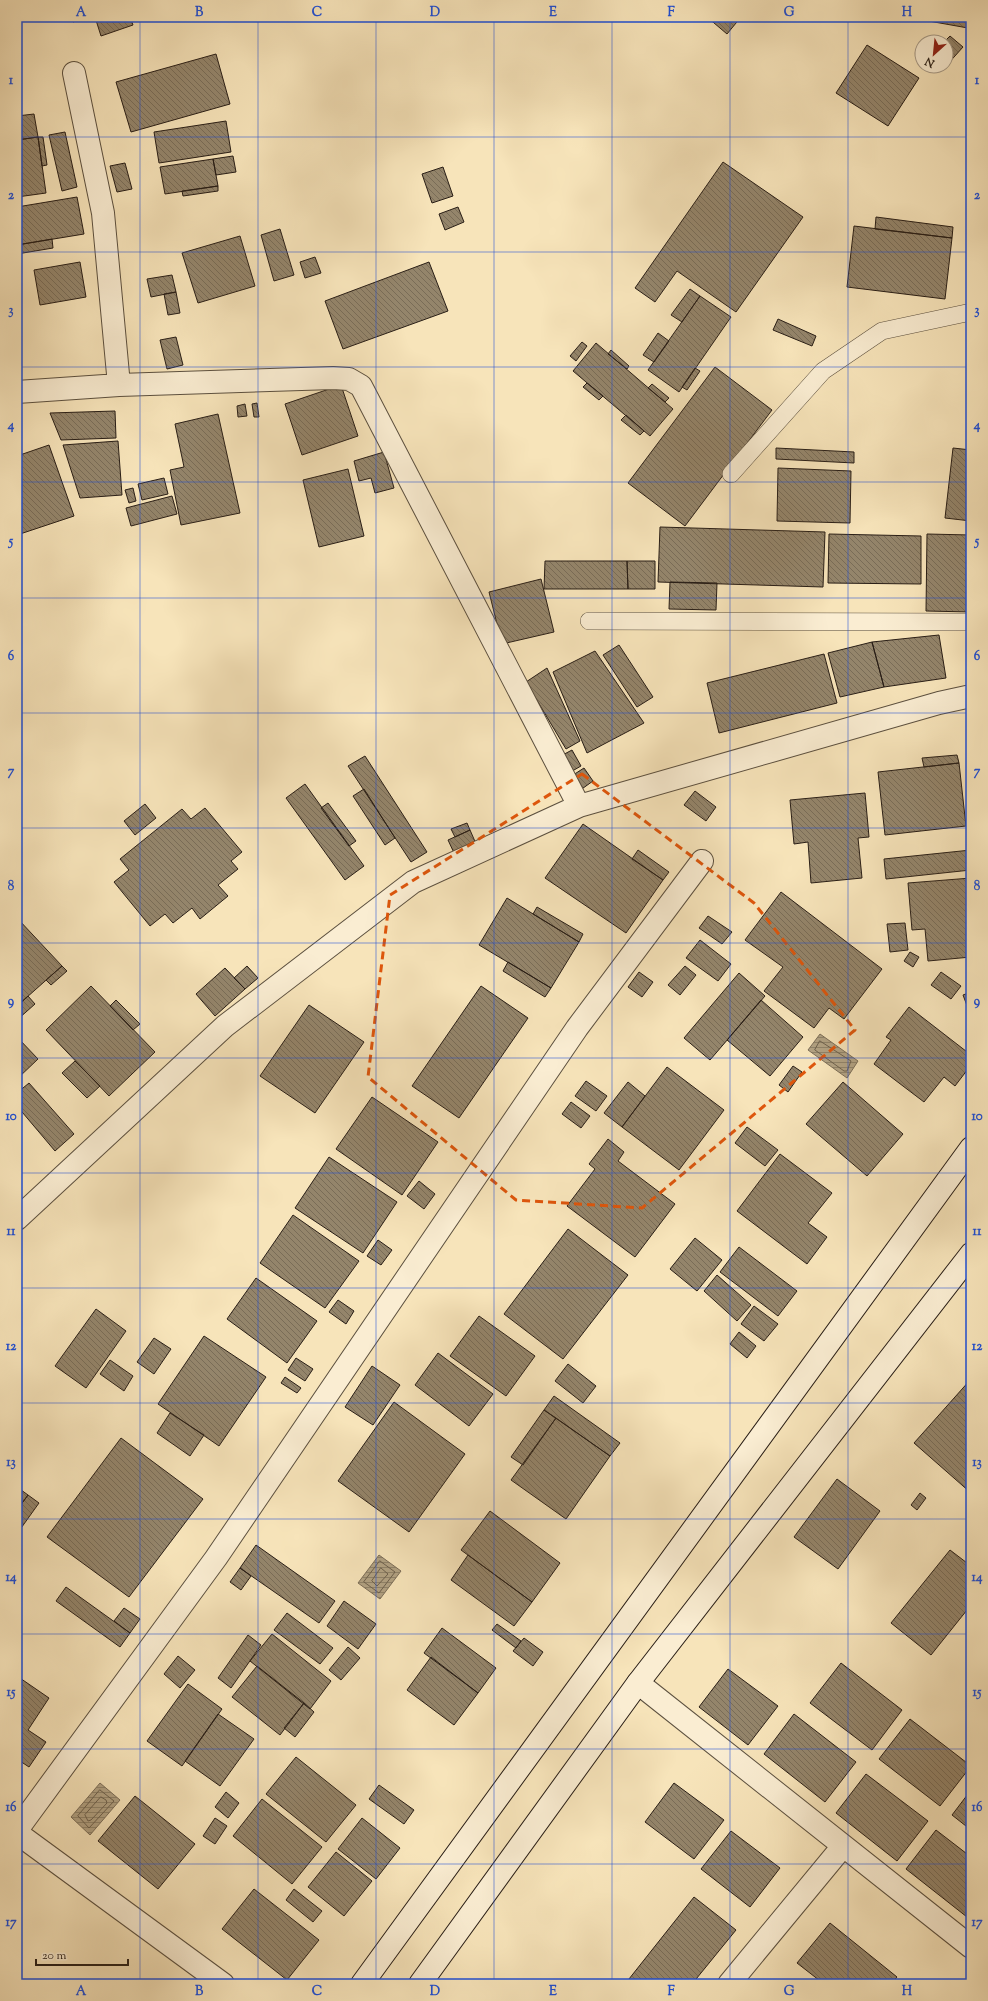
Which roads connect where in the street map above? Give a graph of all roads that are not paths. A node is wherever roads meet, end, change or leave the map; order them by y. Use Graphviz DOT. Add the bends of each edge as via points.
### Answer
graph roads {
  1 [pos="74,73"];
  2 [pos="971,312"];
  3 [pos="119,386"];
  4 [pos="17,392"];
  5 [pos="731,474"];
  6 [pos="589,622"];
  7 [pos="971,622"];
  8 [pos="971,696"];
  9 [pos="579,806"];
  10 [pos="702,861"];
  11 [pos="971,1148"];
  12 [pos="17,1219"];
  13 [pos="971,1254"];
  14 [pos="638,1683"];
  15 [pos="17,1832"];
  16 [pos="843,1846"];
  17 [pos="971,1947"];
  18 [pos="223,1984"];
  19 [pos="362,1984"];
  20 [pos="420,1984"];
  21 [pos="729,1984"];
  1 -- 3 [label="street" via="103,213"];
  2 -- 5 [label="lane" via="882,330 823,371"];
  3 -- 4 [label="street"];
  3 -- 9 [label="street" via="349,378 361,386"];
  6 -- 7 [label="lane"];
  8 -- 9 [label="street"];
  9 -- 12 [label="street" via="413,882 226,1026"];
  10 -- 15 [label="street" via="577,1028 216,1558"];
  11 -- 19 [label="street"];
  13 -- 14 [label="street"];
  14 -- 16 [label="street"];
  14 -- 20 [label="street"];
  15 -- 18 [label="street"];
  16 -- 17 [label="street"];
  16 -- 21 [label="street"];
}
